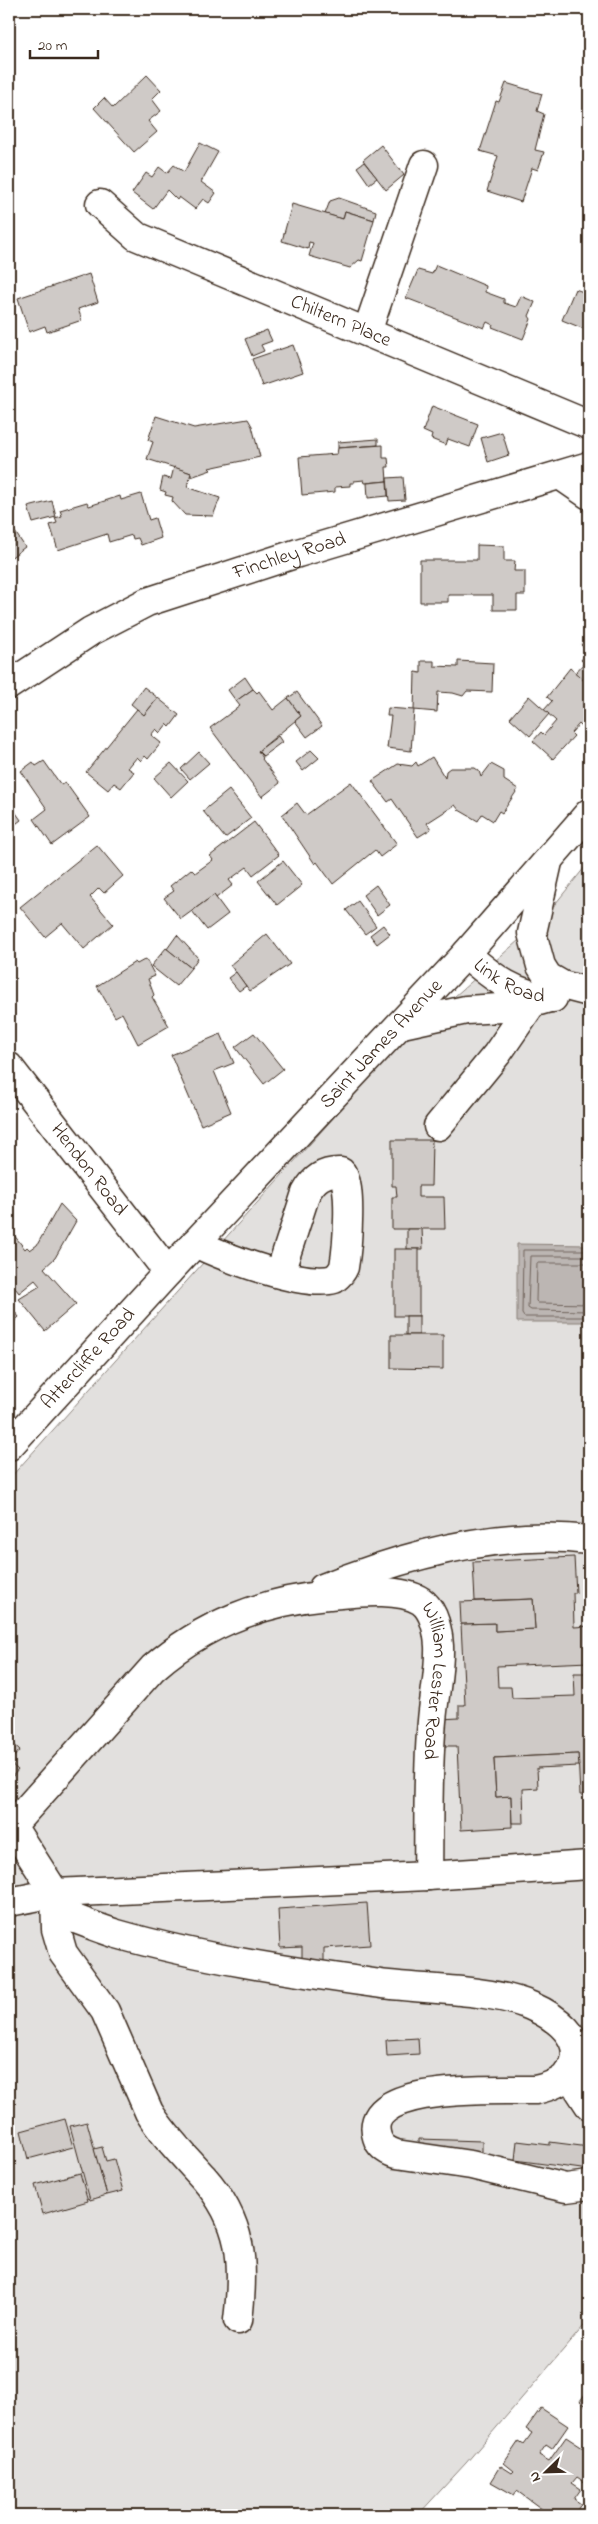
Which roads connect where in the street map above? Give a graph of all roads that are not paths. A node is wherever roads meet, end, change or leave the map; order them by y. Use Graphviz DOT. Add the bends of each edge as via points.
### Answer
graph roads {
  1 [pos="424,165"];
  2 [pos="100,204"];
  3 [pos="367,332"];
  4 [pos="589,425"];
  5 [pos="589,466"];
  6 [pos="560,475"];
  7 [pos="589,495"];
  8 [pos="9,685"];
  9 [pos="589,813"];
  10 [pos="548,860"];
  11 [pos="466,954"];
  12 [pos="589,992"];
  13 [pos="589,998"];
  14 [pos="541,1000"];
  15 [pos="402,1024"];
  16 [pos="9,1067"];
  17 [pos="438,1126"];
  18 [pos="195,1243"];
  19 [pos="168,1272"];
  20 [pos="280,1272"];
  21 [pos="9,1446"];
  22 [pos="589,1540"];
  23 [pos="298,1598"];
  24 [pos="10,1828"];
  25 [pos="589,1865"];
  26 [pos="428,1876"];
  27 [pos="9,1902"];
  28 [pos="56,1902"];
  29 [pos="568,2073"];
  30 [pos="589,2105"];
  31 [pos="589,2185"];
  32 [pos="238,2320"];
  1 -- 3 [label="street"];
  2 -- 3 [label="street, Chiltern Place" via="136,236"];
  3 -- 4 [label="street, Chiltern Place"];
  5 -- 6 [label="street, Finchley Road"];
  6 -- 7 [label="street"];
  6 -- 8 [label="street, Finchley Road" via="147,602 91,631"];
  9 -- 10 [label="street, Saint James Avenue"];
  10 -- 11 [label="street, Saint James Avenue"];
  10 -- 12 [label="street" via="532,933 541,966 548,977 562,985"];
  11 -- 14 [label="street, Link Road" via="492,977 516,992"];
  11 -- 15 [label="street, Saint James Avenue"];
  13 -- 14 [label="street, Link Road"];
  14 -- 15 [label="street" via="518,1007 466,1010"];
  14 -- 17 [label="street"];
  15 -- 18 [label="street, Saint James Avenue"];
  16 -- 19 [label="street, Hendon Road"];
  18 -- 19 [label="street, Saint James Avenue"];
  18 -- 20 [label="street" via="232,1260"];
  19 -- 21 [label="street, Attercliffe Road"];
  22 -- 23 [label="street" via="501,1541 441,1550 346,1578"];
  23 -- 24 [label="street, William Lester Road" via="232,1618 205,1631 168,1656 63,1766"];
  23 -- 26 [label="street, William Lester Road" via="393,1593 410,1596 428,1609 434,1622 439,1660 432,1722"];
  24 -- 28 [label="street"];
  25 -- 26 [label="street"];
  26 -- 28 [label="street"];
  27 -- 28 [label="street"];
  28 -- 29 [label="street" via="116,1933 234,1961 374,1983 512,1999 551,2016 566,2028 575,2050"];
  28 -- 32 [label="street" via="56,1929 63,1953 105,2011 149,2112 157,2126 220,2198 231,2222 239,2244 242,2267"];
  29 -- 30 [label="street"];
  29 -- 31 [label="street" via="558,2082 535,2090 450,2092 404,2100 379,2116 376,2136 380,2145 396,2154 471,2165 566,2188"];
}
